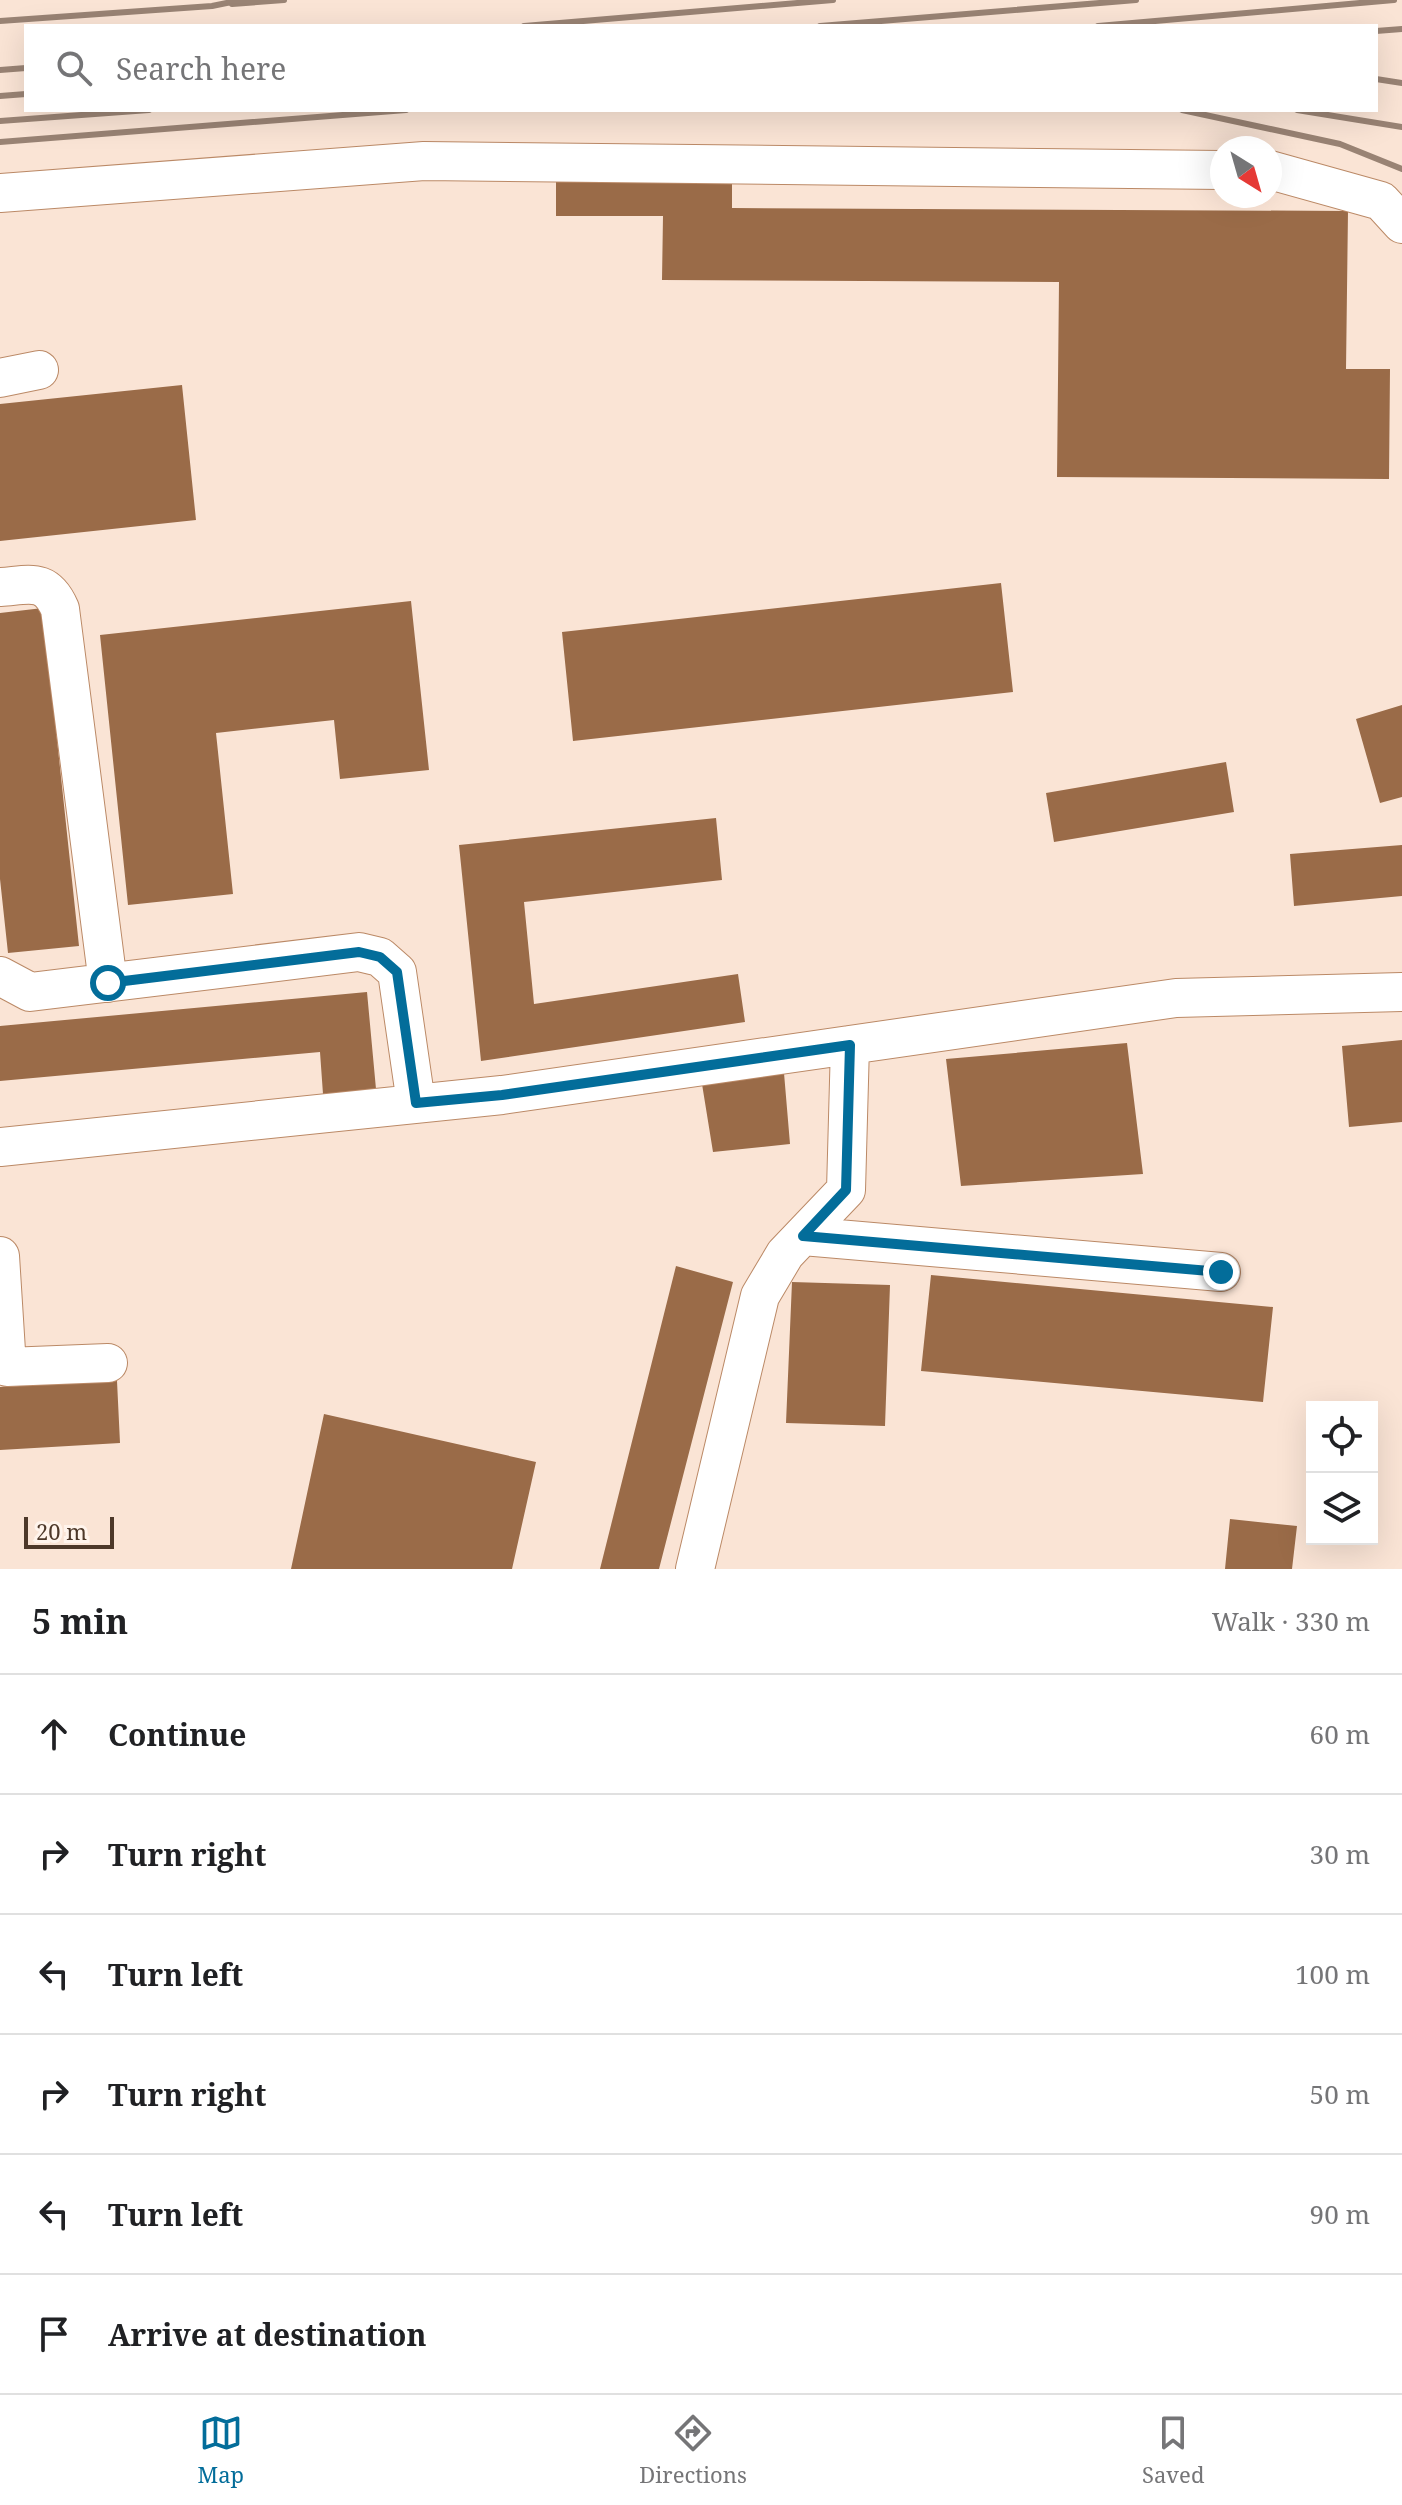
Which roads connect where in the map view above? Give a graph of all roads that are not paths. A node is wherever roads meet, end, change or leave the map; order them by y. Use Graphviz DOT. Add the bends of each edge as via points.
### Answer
graph roads {
  1 [pos="1210,170"];
  2 [pos="1282,173"];
  3 [pos="0,193"];
  4 [pos="1402,224"];
  5 [pos="39,370"];
  6 [pos="0,378"];
  7 [pos="0,587"];
  8 [pos="0,976"];
  9 [pos="108,983"];
  10 [pos="1402,992"];
  11 [pos="850,1045"];
  12 [pos="416,1103"];
  13 [pos="0,1147"];
  14 [pos="803,1236"];
  15 [pos="0,1256"];
  16 [pos="1221,1272"];
  17 [pos="108,1363"];
  18 [pos="3,1367"];
  19 [pos="695,1569"];
  1 -- 3 [label="street" via="424,161"];
  2 -- 4 [label="street" via="1381,201"];
  5 -- 6 [label="street"];
  7 -- 9 [label="street" via="40,585 52,591 60,609"];
  8 -- 9 [label="street" via="30,992"];
  9 -- 12 [label="street" via="359,952 380,957 397,972"];
  10 -- 11 [label="street" via="1176,998"];
  11 -- 12 [label="street"];
  11 -- 14 [label="street" via="846,1190"];
  12 -- 13 [label="street"];
  14 -- 16 [label="street"];
  14 -- 19 [label="street" via="785,1254 760,1296"];
  15 -- 18 [label="street"];
  17 -- 18 [label="street"];
}
